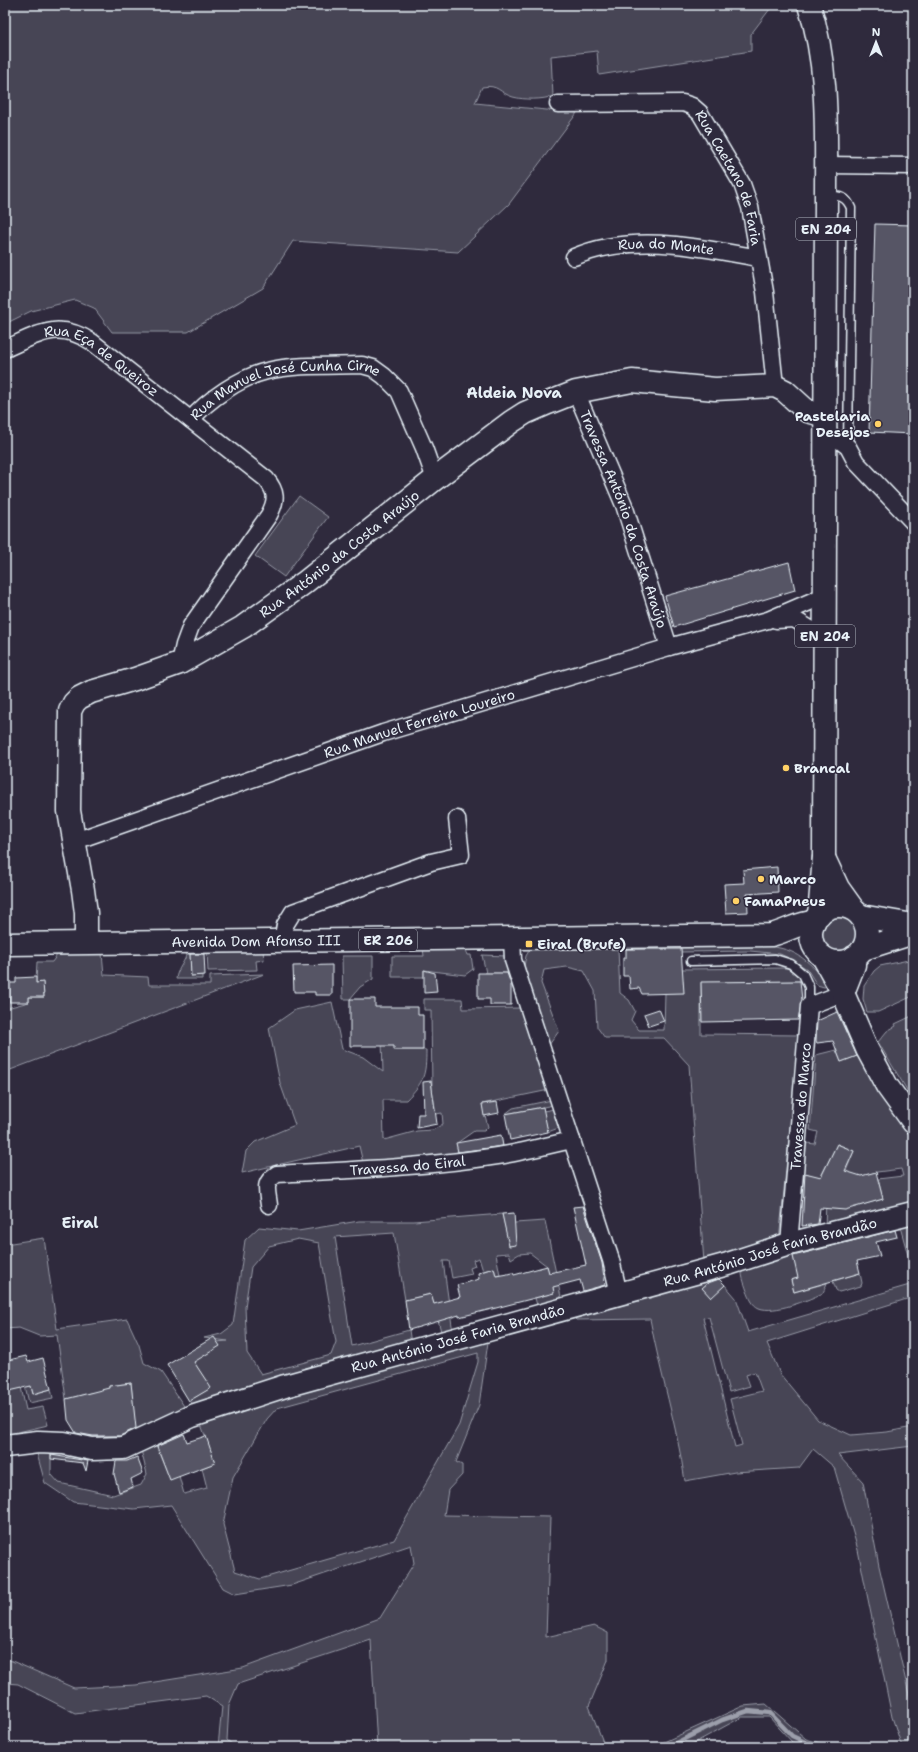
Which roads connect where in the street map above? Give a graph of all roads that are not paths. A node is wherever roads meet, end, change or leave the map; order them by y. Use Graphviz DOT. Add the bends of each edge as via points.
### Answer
graph roads {
  1 [pos="809,5"];
  2 [pos="558,104"];
  3 [pos="826,165"];
  4 [pos="913,166"];
  5 [pos="826,195"];
  6 [pos="574,257"];
  7 [pos="758,258"];
  8 [pos="5,349"];
  9 [pos="775,386"];
  10 [pos="576,392"];
  11 [pos="191,420"];
  12 [pos="826,424"];
  13 [pos="848,447"];
  14 [pos="825,462"];
  15 [pos="434,479"];
  16 [pos="913,522"];
  17 [pos="826,595"];
  18 [pos="768,620"];
  19 [pos="825,638"];
  20 [pos="669,647"];
  21 [pos="180,663"];
  22 [pos="457,819"];
  23 [pos="75,841"];
  24 [pos="824,857"];
  25 [pos="857,913"];
  26 [pos="816,918"];
  27 [pos="913,925"];
  28 [pos="913,933"];
  29 [pos="771,935"];
  30 [pos="512,937"];
  31 [pos="86,942"];
  32 [pos="282,942"];
  33 [pos="5,944"];
  34 [pos="820,953"];
  35 [pos="859,953"];
  36 [pos="691,961"];
  37 [pos="843,993"];
  38 [pos="809,1006"];
  39 [pos="913,1122"];
  40 [pos="572,1140"];
  41 [pos="269,1205"];
  42 [pos="913,1213"];
  43 [pos="789,1244"];
  44 [pos="619,1294"];
  45 [pos="5,1446"];
  1 -- 3 [label="main road, EN 204" via="819,42 824,91"];
  2 -- 7 [label="street, Rua Caetano de Faria" via="683,103 692,106 700,113 742,184 750,207"];
  3 -- 4 [label="street"];
  3 -- 5 [label="main road, EN 204"];
  5 -- 12 [label="main road, EN 204"];
  5 -- 13 [label="lane" via="842,196 851,208"];
  6 -- 7 [label="street, Rua do Monte" via="610,246 662,244 695,246"];
  7 -- 9 [label="street, Rua Caetano de Faria" via="765,292"];
  8 -- 11 [label="street, Rua Eça de Queiroz" via="51,331 64,330 78,334 92,342"];
  9 -- 10 [label="main road, Rua António da Costa Araújo" via="715,389 632,381"];
  9 -- 12 [label="main road"];
  10 -- 15 [label="main road, Rua António da Costa Araújo" via="525,413"];
  10 -- 20 [label="street, Travessa António da Costa Araújo" via="624,505"];
  11 -- 15 [label="street, Rua Manuel José Cunha Cirne" via="222,393 251,376 266,371 281,368 362,365 373,368 399,391 424,448"];
  11 -- 21 [label="street, Rua Manuel José Cunha Cirne" via="266,479 276,497 269,514 192,626"];
  12 -- 13 [label="street"];
  12 -- 14 [label="main road, EN 204"];
  13 -- 14 [label="street"];
  13 -- 16 [label="street" via="856,462"];
  14 -- 17 [label="main road, EN 204"];
  15 -- 21 [label="main road, Rua António da Costa Araújo" via="243,627"];
  17 -- 18 [label="street, Rua Manuel Ferreira Loureiro"];
  17 -- 19 [label="main road, EN 204"];
  18 -- 19 [label="street, Rua Manuel Ferreira Loureiro" via="794,619"];
  18 -- 20 [label="street, Rua Manuel Ferreira Loureiro"];
  19 -- 24 [label="main road, EN 204"];
  20 -- 23 [label="street, Rua Manuel Ferreira Loureiro" via="383,733"];
  21 -- 23 [label="main road, Rua António da Costa Araújo" via="91,692 74,703 69,722 69,811"];
  22 -- 32 [label="street" via="461,855 431,862 293,912 285,925"];
  23 -- 31 [label="main road, Rua António da Costa Araújo" via="86,913"];
  24 -- 25 [label="main road, EN 204" via="838,888"];
  24 -- 26 [label="main road, EN 204"];
  25 -- 26 [label="main road" via="838,906 824,910"];
  25 -- 27 [label="main road"];
  25 -- 35 [label="main road, EN 204" via="867,928 867,936"];
  26 -- 29 [label="main road, Avenida Dom Afonso III / ER 206"];
  26 -- 34 [label="main road, EN 204" via="811,936"];
  28 -- 35 [label="main road"];
  29 -- 30 [label="main road, Avenida Dom Afonso III / ER 206"];
  29 -- 34 [label="main road, Avenida Dom Afonso III / ER 206"];
  30 -- 32 [label="main road, Avenida Dom Afonso III / ER 206"];
  30 -- 40 [label="street" via="514,960"];
  31 -- 32 [label="main road, Avenida Dom Afonso III / ER 206"];
  31 -- 33 [label="main road, Avenida Dom Afonso III / ER 206"];
  34 -- 35 [label="main road" via="839,962"];
  34 -- 37 [label="main road"];
  35 -- 37 [label="main road"];
  36 -- 38 [label="lane" via="775,959 791,964 803,974 809,987"];
  37 -- 38 [label="street"];
  37 -- 39 [label="main road" via="867,1049 887,1086"];
  38 -- 43 [label="street, Travessa do Marco"];
  40 -- 41 [label="street, Travessa do Eiral" via="504,1155 459,1161 362,1170 277,1174 267,1183"];
  40 -- 44 [label="street" via="611,1260"];
  42 -- 43 [label="main road, Rua António José Faria Brandão"];
  43 -- 44 [label="main road, Rua António José Faria Brandão"];
  44 -- 45 [label="main road, Rua António José Faria Brandão" via="285,1386 192,1416 122,1448 92,1448 38,1442"];
}
